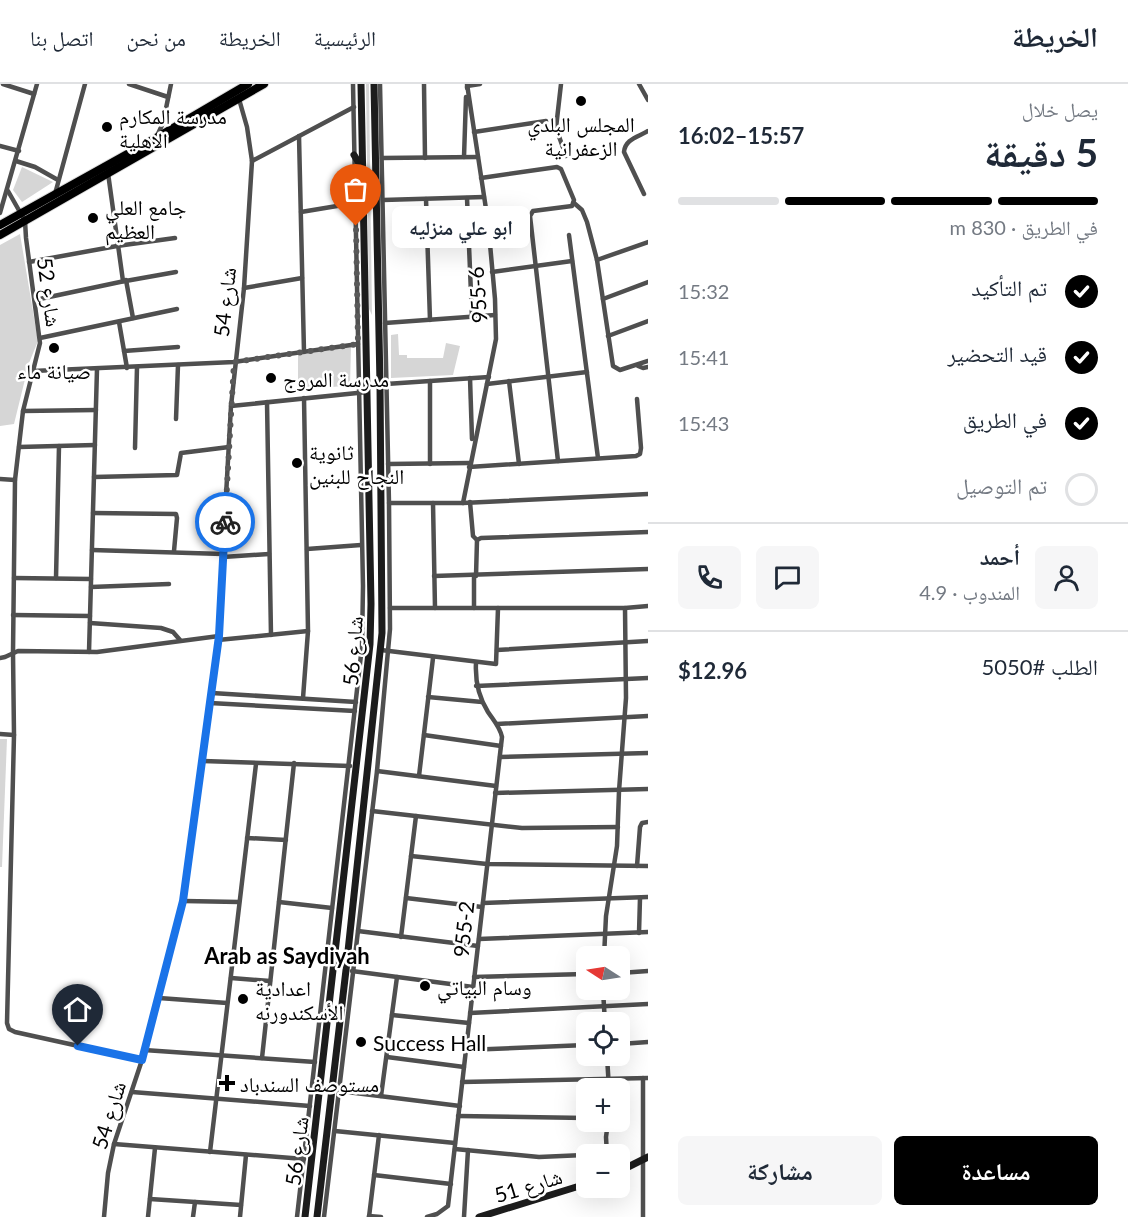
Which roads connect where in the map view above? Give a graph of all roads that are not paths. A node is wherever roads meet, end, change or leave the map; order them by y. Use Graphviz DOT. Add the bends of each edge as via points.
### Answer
graph roads {
  1 [pos="3,84"];
  2 [pos="37,84"];
  3 [pos="85,84"];
  4 [pos="129,84"];
  5 [pos="171,84"];
  6 [pos="248,84"];
  7 [pos="264,84"];
  8 [pos="353,84"];
  9 [pos="361,84"];
  10 [pos="374,84"];
  11 [pos="380,84"];
  12 [pos="424,84"];
  13 [pos="480,84"];
  14 [pos="561,84"];
  15 [pos="639,84"];
  16 [pos="467,85"];
  17 [pos="34,94"];
  18 [pos="168,97"];
  19 [pos="239,99"];
  20 [pos="648,100"];
  21 [pos="354,107"];
  22 [pos="164,119"];
  23 [pos="546,121"];
  24 [pos="175,127"];
  25 [pos="648,131"];
  26 [pos="474,132"];
  27 [pos="299,136"];
  28 [pos="156,138"];
  29 [pos="0,146"];
  30 [pos="19,151"];
  31 [pos="354,155"];
  32 [pos="566,156"];
  33 [pos="464,157"];
  34 [pos="478,157"];
  35 [pos="382,158"];
  36 [pos="425,158"];
  37 [pos="16,161"];
  38 [pos="252,161"];
  39 [pos="363,168"];
  40 [pos="108,173"];
  41 [pos="481,178"];
  42 [pos="58,180"];
  43 [pos="8,191"];
  44 [pos="55,194"];
  45 [pos="644,194"];
  46 [pos="484,197"];
  47 [pos="467,198"];
  48 [pos="426,199"];
  49 [pos="383,200"];
  50 [pos="355,203"];
  51 [pos="574,203"];
  52 [pos="301,212"];
  53 [pos="0,213"];
  54 [pos="23,217"];
  55 [pos="0,225"];
  56 [pos="0,234"];
  57 [pos="569,235"];
  58 [pos="175,238"];
  59 [pos="648,242"];
  60 [pos="117,246"];
  61 [pos="597,260"];
  62 [pos="572,261"];
  63 [pos="29,262"];
  64 [pos="536,266"];
  65 [pos="176,272"];
  66 [pos="492,272"];
  67 [pos="302,279"];
  68 [pos="124,281"];
  69 [pos="648,282"];
  70 [pos="244,288"];
  71 [pos="603,299"];
  72 [pos="35,300"];
  73 [pos="177,309"];
  74 [pos="495,315"];
  75 [pos="472,317"];
  76 [pos="133,318"];
  77 [pos="366,318"];
  78 [pos="379,318"];
  79 [pos="430,320"];
  80 [pos="648,321"];
  81 [pos="118,322"];
  82 [pos="386,323"];
  83 [pos="608,336"];
  84 [pos="40,338"];
  85 [pos="358,344"];
  86 [pos="178,346"];
  87 [pos="124,351"];
  88 [pos="304,352"];
  89 [pos="234,362"];
  90 [pos="648,362"];
  91 [pos="178,365"];
  92 [pos="638,366"];
  93 [pos="137,367"];
  94 [pos="127,368"];
  95 [pos="648,368"];
  96 [pos="97,369"];
  97 [pos="33,371"];
  98 [pos="587,372"];
  99 [pos="489,377"];
  100 [pos="548,377"];
  101 [pos="470,378"];
  102 [pos="430,381"];
  103 [pos="509,381"];
  104 [pos="383,384"];
  105 [pos="487,384"];
  106 [pos="358,392"];
  107 [pos="367,392"];
  108 [pos="304,398"];
  109 [pos="637,399"];
  110 [pos="267,402"];
  111 [pos="380,402"];
  112 [pos="368,403"];
  113 [pos="231,406"];
  114 [pos="96,410"];
  115 [pos="23,411"];
  116 [pos="368,413"];
  117 [pos="380,413"];
  118 [pos="176,419"];
  119 [pos="95,445"];
  120 [pos="59,446"];
  121 [pos="19,447"];
  122 [pos="229,447"];
  123 [pos="473,447"];
  124 [pos="135,448"];
  125 [pos="598,458"];
  126 [pos="558,461"];
  127 [pos="388,464"];
  128 [pos="430,464"];
  129 [pos="519,464"];
  130 [pos="469,465"];
  131 [pos="94,477"];
  132 [pos="0,479"];
  133 [pos="15,480"];
  134 [pos="648,494"];
  135 [pos="470,502"];
  136 [pos="389,503"];
  137 [pos="433,503"];
  138 [pos="463,503"];
  139 [pos="93,513"];
  140 [pos="648,532"];
  141 [pos="477,540"];
  142 [pos="362,545"];
  143 [pos="307,549"];
  144 [pos="92,550"];
  145 [pos="174,551"];
  146 [pos="270,554"];
  147 [pos="223,555"];
  148 [pos="648,569"];
  149 [pos="434,576"];
  150 [pos="475,576"];
  151 [pos="14,578"];
  152 [pos="56,578"];
  153 [pos="91,579"];
  154 [pos="169,584"];
  155 [pos="91,587"];
  156 [pos="648,606"];
  157 [pos="390,608"];
  158 [pos="435,608"];
  159 [pos="474,608"];
  160 [pos="498,608"];
  161 [pos="625,608"];
  162 [pos="13,615"];
  163 [pos="90,616"];
  164 [pos="90,623"];
  165 [pos="309,631"];
  166 [pos="271,635"];
  167 [pos="219,638"];
  168 [pos="180,640"];
  169 [pos="648,641"];
  170 [pos="626,642"];
  171 [pos="497,650"];
  172 [pos="385,651"];
  173 [pos="89,652"];
  174 [pos="13,653"];
  175 [pos="0,658"];
  176 [pos="433,658"];
  177 [pos="476,663"];
  178 [pos="648,678"];
  179 [pos="626,680"];
  180 [pos="476,686"];
  181 [pos="212,693"];
  182 [pos="428,697"];
  183 [pos="303,698"];
  184 [pos="210,702"];
  185 [pos="356,702"];
  186 [pos="482,702"];
  187 [pos="364,710"];
  188 [pos="354,711"];
  189 [pos="375,711"];
  190 [pos="648,716"];
  191 [pos="625,718"];
  192 [pos="497,724"];
  193 [pos="0,734"];
  194 [pos="14,735"];
  195 [pos="424,735"];
  196 [pos="501,746"];
  197 [pos="648,753"];
  198 [pos="621,754"];
  199 [pos="500,757"];
  200 [pos="203,761"];
  201 [pos="294,763"];
  202 [pos="256,764"];
  203 [pos="348,766"];
  204 [pos="357,766"];
  205 [pos="376,771"];
  206 [pos="419,776"];
  207 [pos="496,786"];
  208 [pos="648,789"];
  209 [pos="619,791"];
  210 [pos="495,794"];
  211 [pos="372,811"];
  212 [pos="416,816"];
  213 [pos="648,822"];
  214 [pos="492,825"];
  215 [pos="618,827"];
  216 [pos="247,838"];
  217 [pos="285,840"];
  218 [pos="411,856"];
  219 [pos="487,864"];
  220 [pos="615,865"];
  221 [pos="637,866"];
  222 [pos="648,866"];
  223 [pos="648,897"];
  224 [pos="406,898"];
  225 [pos="640,898"];
  226 [pos="609,899"];
  227 [pos="183,901"];
  228 [pos="239,902"];
  229 [pos="279,902"];
  230 [pos="482,905"];
  231 [pos="332,908"];
  232 [pos="358,931"];
  233 [pos="648,932"];
  234 [pos="639,933"];
  235 [pos="604,934"];
  236 [pos="401,937"];
  237 [pos="478,943"];
  238 [pos="604,946"];
  239 [pos="350,971"];
  240 [pos="648,971"];
  241 [pos="630,972"];
  242 [pos="576,974"];
  243 [pos="398,977"];
  244 [pos="474,977"];
  245 [pos="231,978"];
  246 [pos="270,981"];
  247 [pos="473,987"];
  248 [pos="159,998"];
  249 [pos="604,1000"];
  250 [pos="228,1003"];
  251 [pos="648,1004"];
  252 [pos="604,1005"];
  253 [pos="604,1012"];
  254 [pos="470,1013"];
  255 [pos="392,1015"];
  256 [pos="469,1023"];
  257 [pos="648,1042"];
  258 [pos="630,1043"];
  259 [pos="576,1045"];
  260 [pos="144,1050"];
  261 [pos="466,1050"];
  262 [pos="221,1056"];
  263 [pos="387,1057"];
  264 [pos="262,1058"];
  265 [pos="142,1060"];
  266 [pos="315,1062"];
  267 [pos="464,1067"];
  268 [pos="646,1078"];
  269 [pos="630,1079"];
  270 [pos="576,1080"];
  271 [pos="462,1082"];
  272 [pos="339,1091"];
  273 [pos="132,1092"];
  274 [pos="381,1096"];
  275 [pos="216,1099"];
  276 [pos="310,1106"];
  277 [pos="459,1106"];
  278 [pos="458,1116"];
  279 [pos="576,1118"];
  280 [pos="335,1131"];
  281 [pos="379,1135"];
  282 [pos="455,1143"];
  283 [pos="114,1144"];
  284 [pos="155,1148"];
  285 [pos="454,1149"];
  286 [pos="468,1150"];
  287 [pos="210,1152"];
  288 [pos="246,1155"];
  289 [pos="576,1155"];
  290 [pos="304,1159"];
  291 [pos="646,1159"];
  292 [pos="630,1166"];
  293 [pos="374,1175"];
  294 [pos="450,1184"];
  295 [pos="576,1187"];
  296 [pos="646,1189"];
  297 [pos="150,1199"];
  298 [pos="195,1202"];
  299 [pos="241,1205"];
  300 [pos="369,1216"];
  301 [pos="104,1217"];
  302 [pos="148,1217"];
  303 [pos="193,1217"];
  304 [pos="240,1217"];
  305 [pos="297,1217"];
  306 [pos="305,1217"];
  307 [pos="317,1217"];
  308 [pos="324,1217"];
  309 [pos="381,1217"];
  310 [pos="427,1217"];
  311 [pos="464,1217"];
  312 [pos="479,1217"];
  313 [pos="643,1217"];
  1 -- 17 [label="street"];
  2 -- 17 [label="street"];
  3 -- 42 [label="street"];
  4 -- 18 [label="street"];
  5 -- 18 [label="street"];
  6 -- 24 [label="main road"];
  7 -- 19 [label="main road"];
  8 -- 21 [label="street"];
  9 -- 39 [label="street, شارع 56"];
  10 -- 78 [label="street, شارع 56"];
  11 -- 35 [label="street"];
  12 -- 36 [label="street"];
  13 -- 16 [label="street"];
  14 -- 32 [label="street" via="556,128"];
  15 -- 20 [label="street"];
  16 -- 26 [label="street, 955-6"];
  16 -- 33 [label="street"];
  17 -- 30 [label="street"];
  18 -- 22 [label="street"];
  19 -- 38 [label="street, شارع 54"];
  19 -- 40 [label="main road"];
  21 -- 27 [label="street"];
  21 -- 31 [label="street"];
  22 -- 24 [label="street"];
  22 -- 28 [label="street"];
  23 -- 26 [label="street"];
  24 -- 28 [label="main road"];
  25 -- 45 [label="street" via="627,142 624,152"];
  26 -- 34 [label="street, 955-6"];
  27 -- 38 [label="street"];
  27 -- 52 [label="street"];
  28 -- 44 [label="main road"];
  29 -- 30 [label="street"];
  30 -- 37 [label="street"];
  31 -- 39 [label="street"];
  31 -- 50 [label="street"];
  33 -- 34 [label="street"];
  33 -- 36 [label="street"];
  34 -- 41 [label="street, 955-6"];
  35 -- 36 [label="street"];
  35 -- 49 [label="street"];
  37 -- 42 [label="street"];
  37 -- 43 [label="street"];
  38 -- 70 [label="street, شارع 54"];
  39 -- 77 [label="street, شارع 56"];
  40 -- 54 [label="main road"];
  40 -- 60 [label="street"];
  41 -- 46 [label="street, 955-6"];
  41 -- 51 [label="street" via="559,167"];
  42 -- 44 [label="street"];
  43 -- 53 [label="street"];
  43 -- 54 [label="street"];
  44 -- 54 [label="main road"];
  46 -- 47 [label="street"];
  46 -- 66 [label="street, 955-6"];
  47 -- 48 [label="street"];
  47 -- 75 [label="street"];
  48 -- 49 [label="street"];
  48 -- 79 [label="street"];
  49 -- 82 [label="street"];
  50 -- 52 [label="street"];
  50 -- 85 [label="street"];
  51 -- 61 [label="street" via="587,222"];
  51 -- 64 [label="street" via="530,213"];
  52 -- 67 [label="street"];
  54 -- 55 [label="main road"];
  54 -- 56 [label="main road"];
  54 -- 63 [label="street, شارع 52"];
  57 -- 62 [label="street"];
  58 -- 60 [label="street"];
  59 -- 61 [label="street"];
  60 -- 63 [label="street"];
  60 -- 68 [label="street"];
  61 -- 71 [label="street"];
  62 -- 64 [label="street"];
  62 -- 98 [label="street"];
  63 -- 72 [label="street, شارع 52"];
  64 -- 66 [label="street"];
  64 -- 100 [label="street"];
  65 -- 68 [label="street"];
  66 -- 74 [label="street, 955-6"];
  67 -- 70 [label="street"];
  67 -- 88 [label="street"];
  68 -- 72 [label="street"];
  68 -- 76 [label="street"];
  69 -- 71 [label="street"];
  70 -- 89 [label="street, شارع 54"];
  71 -- 83 [label="street"];
  72 -- 84 [label="street, شارع 52"];
  73 -- 76 [label="street"];
  74 -- 75 [label="street"];
  74 -- 99 [label="street, 955-6" via="496,339"];
  75 -- 79 [label="street"];
  76 -- 81 [label="street"];
  77 -- 78 [label="street"];
  77 -- 107 [label="street, شارع 56"];
  78 -- 104 [label="street, شارع 56"];
  79 -- 82 [label="street"];
  80 -- 83 [label="street"];
  81 -- 84 [label="street"];
  81 -- 87 [label="street"];
  82 -- 104 [label="street"];
  83 -- 92 [label="street" via="613,366"];
  84 -- 97 [label="street, شارع 52"];
  85 -- 88 [label="street"];
  85 -- 106 [label="street"];
  86 -- 87 [label="street"];
  87 -- 94 [label="street"];
  88 -- 89 [label="street"];
  89 -- 91 [label="street"];
  89 -- 113 [label="street, شارع 54"];
  90 -- 92 [label="street"];
  91 -- 93 [label="street"];
  91 -- 118 [label="street"];
  92 -- 95 [label="street"];
  93 -- 94 [label="street"];
  93 -- 124 [label="street"];
  94 -- 96 [label="street"];
  96 -- 97 [label="street"];
  96 -- 114 [label="street"];
  97 -- 115 [label="street, شارع 52"];
  98 -- 100 [label="street"];
  98 -- 125 [label="street"];
  99 -- 101 [label="street"];
  99 -- 105 [label="street, 955-6"];
  100 -- 103 [label="street"];
  100 -- 126 [label="street"];
  101 -- 102 [label="street"];
  101 -- 123 [label="street"];
  102 -- 104 [label="street"];
  102 -- 128 [label="street"];
  103 -- 105 [label="street"];
  103 -- 129 [label="street"];
  104 -- 111 [label="street, شارع 56"];
  104 -- 127 [label="street"];
  105 -- 123 [label="street, 955-6"];
  106 -- 107 [label="street"];
  106 -- 108 [label="street"];
  106 -- 142 [label="street"];
  107 -- 112 [label="street, شارع 56"];
  108 -- 110 [label="street"];
  108 -- 143 [label="street"];
  109 -- 125 [label="street" via="640,454"];
  110 -- 113 [label="street"];
  110 -- 146 [label="street"];
  111 -- 112 [label="street" via="374,406"];
  111 -- 117 [label="street, شارع 56"];
  112 -- 116 [label="street, شارع 56"];
  113 -- 122 [label="street, شارع 54"];
  114 -- 115 [label="street"];
  114 -- 119 [label="street"];
  115 -- 121 [label="street, شارع 52"];
  116 -- 117 [label="street"];
  116 -- 187 [label="street, شارع 56" via="371,604"];
  117 -- 172 [label="street, شارع 56"];
  119 -- 120 [label="street"];
  119 -- 131 [label="street"];
  120 -- 121 [label="street"];
  120 -- 152 [label="street"];
  121 -- 133 [label="street, شارع 52"];
  122 -- 131 [label="street" via="181,453 177,475"];
  122 -- 147 [label="street, شارع 54"];
  123 -- 130 [label="street, 955-6"];
  125 -- 126 [label="street"];
  126 -- 129 [label="street"];
  127 -- 128 [label="street"];
  127 -- 136 [label="street"];
  128 -- 130 [label="street"];
  129 -- 130 [label="street"];
  130 -- 138 [label="street, 955-6"];
  131 -- 139 [label="street"];
  132 -- 133 [label="street"];
  133 -- 151 [label="street, شارع 52"];
  134 -- 135 [label="street"];
  135 -- 138 [label="street"];
  135 -- 141 [label="street" via="472,536"];
  136 -- 137 [label="street"];
  136 -- 157 [label="street"];
  137 -- 138 [label="street"];
  137 -- 149 [label="street"];
  139 -- 144 [label="street"];
  139 -- 145 [label="street" via="176,514"];
  140 -- 141 [label="street"];
  141 -- 150 [label="street"];
  142 -- 143 [label="street"];
  142 -- 185 [label="street" via="362,646"];
  143 -- 165 [label="street"];
  144 -- 145 [label="street"];
  144 -- 153 [label="street"];
  145 -- 147 [label="street"];
  146 -- 147 [label="street"];
  146 -- 166 [label="street"];
  147 -- 167 [label="street, شارع 54"];
  148 -- 150 [label="street"];
  149 -- 150 [label="street"];
  149 -- 158 [label="street"];
  150 -- 159 [label="street"];
  151 -- 152 [label="street"];
  151 -- 162 [label="street, شارع 52"];
  152 -- 153 [label="street"];
  153 -- 155 [label="street"];
  154 -- 155 [label="street"];
  155 -- 163 [label="street"];
  156 -- 161 [label="street"];
  157 -- 158 [label="street"];
  157 -- 172 [label="street"];
  158 -- 159 [label="street"];
  159 -- 160 [label="street"];
  160 -- 161 [label="street"];
  160 -- 171 [label="street"];
  161 -- 170 [label="street"];
  162 -- 163 [label="street"];
  162 -- 174 [label="street, شارع 52"];
  163 -- 164 [label="street"];
  164 -- 168 [label="street" via="161,628 173,632"];
  164 -- 173 [label="street"];
  165 -- 166 [label="street"];
  165 -- 183 [label="street"];
  166 -- 167 [label="street"];
  167 -- 168 [label="street"];
  167 -- 181 [label="street, شارع 54"];
  168 -- 173 [label="street"];
  169 -- 170 [label="street"];
  170 -- 171 [label="street"];
  170 -- 179 [label="street"];
  171 -- 177 [label="street" via="496,663"];
  172 -- 176 [label="street"];
  172 -- 189 [label="street, شارع 56"];
  172 -- 205 [label="street"];
  173 -- 174 [label="street"];
  174 -- 175 [label="street"];
  174 -- 194 [label="street, شارع 52"];
  176 -- 177 [label="street"];
  176 -- 182 [label="street"];
  177 -- 180 [label="street, 955-2"];
  178 -- 179 [label="street"];
  179 -- 180 [label="street"];
  179 -- 191 [label="street"];
  180 -- 186 [label="street, 955-2"];
  181 -- 183 [label="street"];
  181 -- 184 [label="street, شارع 54"];
  182 -- 186 [label="street"];
  182 -- 195 [label="street"];
  183 -- 185 [label="street"];
  184 -- 188 [label="street"];
  184 -- 200 [label="street, شارع 54"];
  185 -- 188 [label="street"];
  186 -- 192 [label="street, 955-2"];
  187 -- 189 [label="street"];
  187 -- 204 [label="street, شارع 56"];
  188 -- 203 [label="street"];
  189 -- 239 [label="street, شارع 56"];
  190 -- 191 [label="street"];
  191 -- 192 [label="street"];
  191 -- 198 [label="street"];
  192 -- 196 [label="street, 955-2"];
  193 -- 194 [label="street"];
  194 -- 265 [label="street, شارع 52" via="9,1029"];
  195 -- 196 [label="street"];
  195 -- 206 [label="street"];
  196 -- 199 [label="street, 955-2"];
  197 -- 198 [label="street"];
  198 -- 199 [label="street"];
  198 -- 209 [label="street"];
  199 -- 207 [label="street, 955-2"];
  200 -- 202 [label="street"];
  200 -- 227 [label="street, شارع 54"];
  201 -- 202 [label="street"];
  201 -- 203 [label="street"];
  201 -- 217 [label="street"];
  202 -- 216 [label="street"];
  203 -- 204 [label="street"];
  203 -- 231 [label="street"];
  204 -- 306 [label="street, شارع 56"];
  205 -- 206 [label="street"];
  205 -- 211 [label="street"];
  206 -- 207 [label="street"];
  207 -- 210 [label="street, 955-2"];
  208 -- 209 [label="street"];
  209 -- 210 [label="street"];
  209 -- 215 [label="street"];
  210 -- 214 [label="street, 955-2"];
  211 -- 212 [label="street"];
  211 -- 232 [label="street"];
  212 -- 214 [label="street"];
  212 -- 218 [label="street"];
  213 -- 221 [label="street" via="640,826"];
  214 -- 215 [label="street"];
  214 -- 219 [label="street, 955-2"];
  215 -- 220 [label="street"];
  216 -- 217 [label="street"];
  216 -- 228 [label="street"];
  217 -- 229 [label="street"];
  218 -- 219 [label="street"];
  218 -- 224 [label="street"];
  219 -- 220 [label="street"];
  219 -- 230 [label="street, 955-2"];
  220 -- 221 [label="street"];
  220 -- 226 [label="street"];
  221 -- 222 [label="street"];
  223 -- 225 [label="street"];
  224 -- 230 [label="street"];
  224 -- 236 [label="street"];
  225 -- 226 [label="street"];
  225 -- 234 [label="street"];
  226 -- 230 [label="street"];
  226 -- 235 [label="street"];
  227 -- 228 [label="street"];
  227 -- 248 [label="street, شارع 54"];
  228 -- 245 [label="street"];
  229 -- 231 [label="street"];
  229 -- 246 [label="street"];
  230 -- 237 [label="street, 955-2"];
  231 -- 266 [label="street"];
  232 -- 236 [label="street"];
  232 -- 239 [label="street"];
  233 -- 234 [label="street"];
  234 -- 235 [label="street"];
  235 -- 237 [label="street"];
  235 -- 238 [label="street"];
  236 -- 237 [label="street"];
  237 -- 244 [label="street, 955-2"];
  239 -- 243 [label="street"];
  239 -- 272 [label="street"];
  239 -- 307 [label="street, شارع 56"];
  240 -- 241 [label="street"];
  242 -- 244 [label="street"];
  243 -- 247 [label="street"];
  243 -- 255 [label="street"];
  244 -- 247 [label="street, 955-2"];
  245 -- 246 [label="street"];
  245 -- 250 [label="street"];
  246 -- 264 [label="street"];
  247 -- 254 [label="street, 955-2"];
  248 -- 250 [label="street"];
  248 -- 260 [label="street, شارع 54"];
  249 -- 252 [label="street"];
  250 -- 262 [label="street"];
  251 -- 252 [label="street"];
  252 -- 253 [label="street"];
  252 -- 254 [label="street"];
  254 -- 256 [label="street, 955-2"];
  255 -- 256 [label="street"];
  255 -- 263 [label="street"];
  256 -- 261 [label="street, 955-2"];
  257 -- 258 [label="street"];
  259 -- 261 [label="street"];
  260 -- 262 [label="street"];
  260 -- 265 [label="street, شارع 54"];
  261 -- 267 [label="street, 955-2"];
  262 -- 264 [label="street"];
  262 -- 275 [label="street"];
  263 -- 267 [label="street"];
  263 -- 274 [label="street"];
  264 -- 266 [label="street"];
  265 -- 273 [label="street, شارع 54"];
  266 -- 276 [label="street"];
  267 -- 271 [label="street, 955-2"];
  268 -- 269 [label="street"];
  268 -- 291 [label="street"];
  270 -- 271 [label="street"];
  271 -- 277 [label="street, 955-2"];
  272 -- 274 [label="street"];
  272 -- 280 [label="street"];
  273 -- 275 [label="street"];
  273 -- 283 [label="street, شارع 54"];
  274 -- 277 [label="street"];
  275 -- 276 [label="street"];
  275 -- 287 [label="street"];
  276 -- 290 [label="street"];
  277 -- 278 [label="street, 955-2"];
  278 -- 279 [label="street"];
  278 -- 282 [label="street, 955-2"];
  280 -- 281 [label="street"];
  280 -- 308 [label="street"];
  281 -- 282 [label="street"];
  281 -- 293 [label="street"];
  282 -- 285 [label="street, 955-2"];
  283 -- 284 [label="street"];
  283 -- 301 [label="street, شارع 54"];
  284 -- 287 [label="street"];
  284 -- 297 [label="street"];
  285 -- 286 [label="street"];
  285 -- 294 [label="street, 955-2"];
  286 -- 289 [label="street" via="539,1157"];
  286 -- 311 [label="street"];
  287 -- 288 [label="street"];
  288 -- 290 [label="street"];
  288 -- 299 [label="street"];
  290 -- 305 [label="street"];
  291 -- 292 [label="street"];
  291 -- 296 [label="street"];
  293 -- 294 [label="street"];
  293 -- 300 [label="street"];
  294 -- 310 [label="street, 955-2" via="448,1206"];
  295 -- 312 [label="street, شارع 51"];
  296 -- 313 [label="street"];
  297 -- 298 [label="street"];
  297 -- 302 [label="street"];
  298 -- 299 [label="street"];
  298 -- 303 [label="street"];
  299 -- 304 [label="street"];
  300 -- 309 [label="street"];
}
